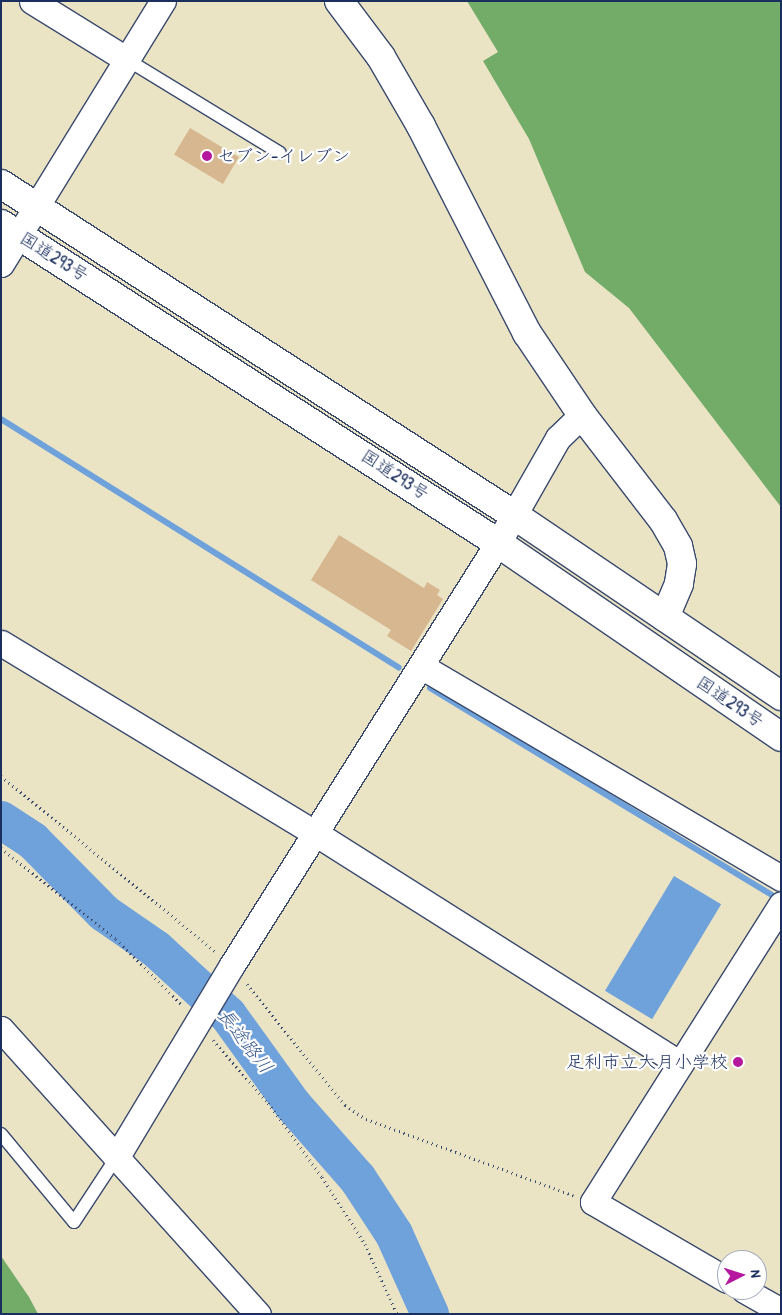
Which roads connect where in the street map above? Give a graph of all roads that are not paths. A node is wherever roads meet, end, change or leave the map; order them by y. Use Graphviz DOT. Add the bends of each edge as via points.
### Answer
graph roads {
  1 [pos="32,1"];
  2 [pos="163,1"];
  3 [pos="339,1"];
  4 [pos="126,59"];
  5 [pos="280,153"];
  6 [pos="1,184"];
  7 [pos="36,205"];
  8 [pos="10,230"];
  9 [pos="1,264"];
  10 [pos="582,415"];
  11 [pos="514,515"];
  12 [pos="498,543"];
  13 [pos="664,617"];
  14 [pos="1,643"];
  15 [pos="421,666"];
  16 [pos="781,696"];
  17 [pos="781,737"];
  18 [pos="316,833"];
  19 [pos="781,878"];
  20 [pos="781,906"];
  21 [pos="3,1035"];
  22 [pos="680,1064"];
  23 [pos="1,1134"];
  24 [pos="116,1158"];
  25 [pos="717,1274"];
  26 [pos="761,1300"];
  27 [pos="781,1312"];
  28 [pos="258,1314"];
  1 -- 4 [label="street"];
  2 -- 4 [label="street"];
  3 -- 10 [label="main road" via="385,64 421,126 527,333"];
  4 -- 5 [label="lane"];
  4 -- 7 [label="street"];
  6 -- 7 [label="main road, 国道293号"];
  7 -- 8 [label="street"];
  7 -- 11 [label="main road, 国道293号"];
  8 -- 9 [label="street"];
  8 -- 12 [label="main road, 国道293号"];
  10 -- 11 [label="street" via="558,438"];
  10 -- 13 [label="main road" via="663,520 678,546 682,564 679,584"];
  11 -- 12 [label="street"];
  11 -- 13 [label="main road, 国道293号"];
  12 -- 15 [label="street"];
  12 -- 17 [label="main road, 国道293号"];
  13 -- 16 [label="main road, 国道293号"];
  14 -- 18 [label="street"];
  15 -- 18 [label="street"];
  15 -- 19 [label="street"];
  18 -- 22 [label="street"];
  18 -- 24 [label="street" via="197,1021"];
  20 -- 22 [label="street"];
  21 -- 24 [label="street"];
  22 -- 25 [label="street" via="593,1202"];
  23 -- 24 [label="lane" via="74,1222"];
  24 -- 28 [label="street"];
  26 -- 27 [label="street"];
}
